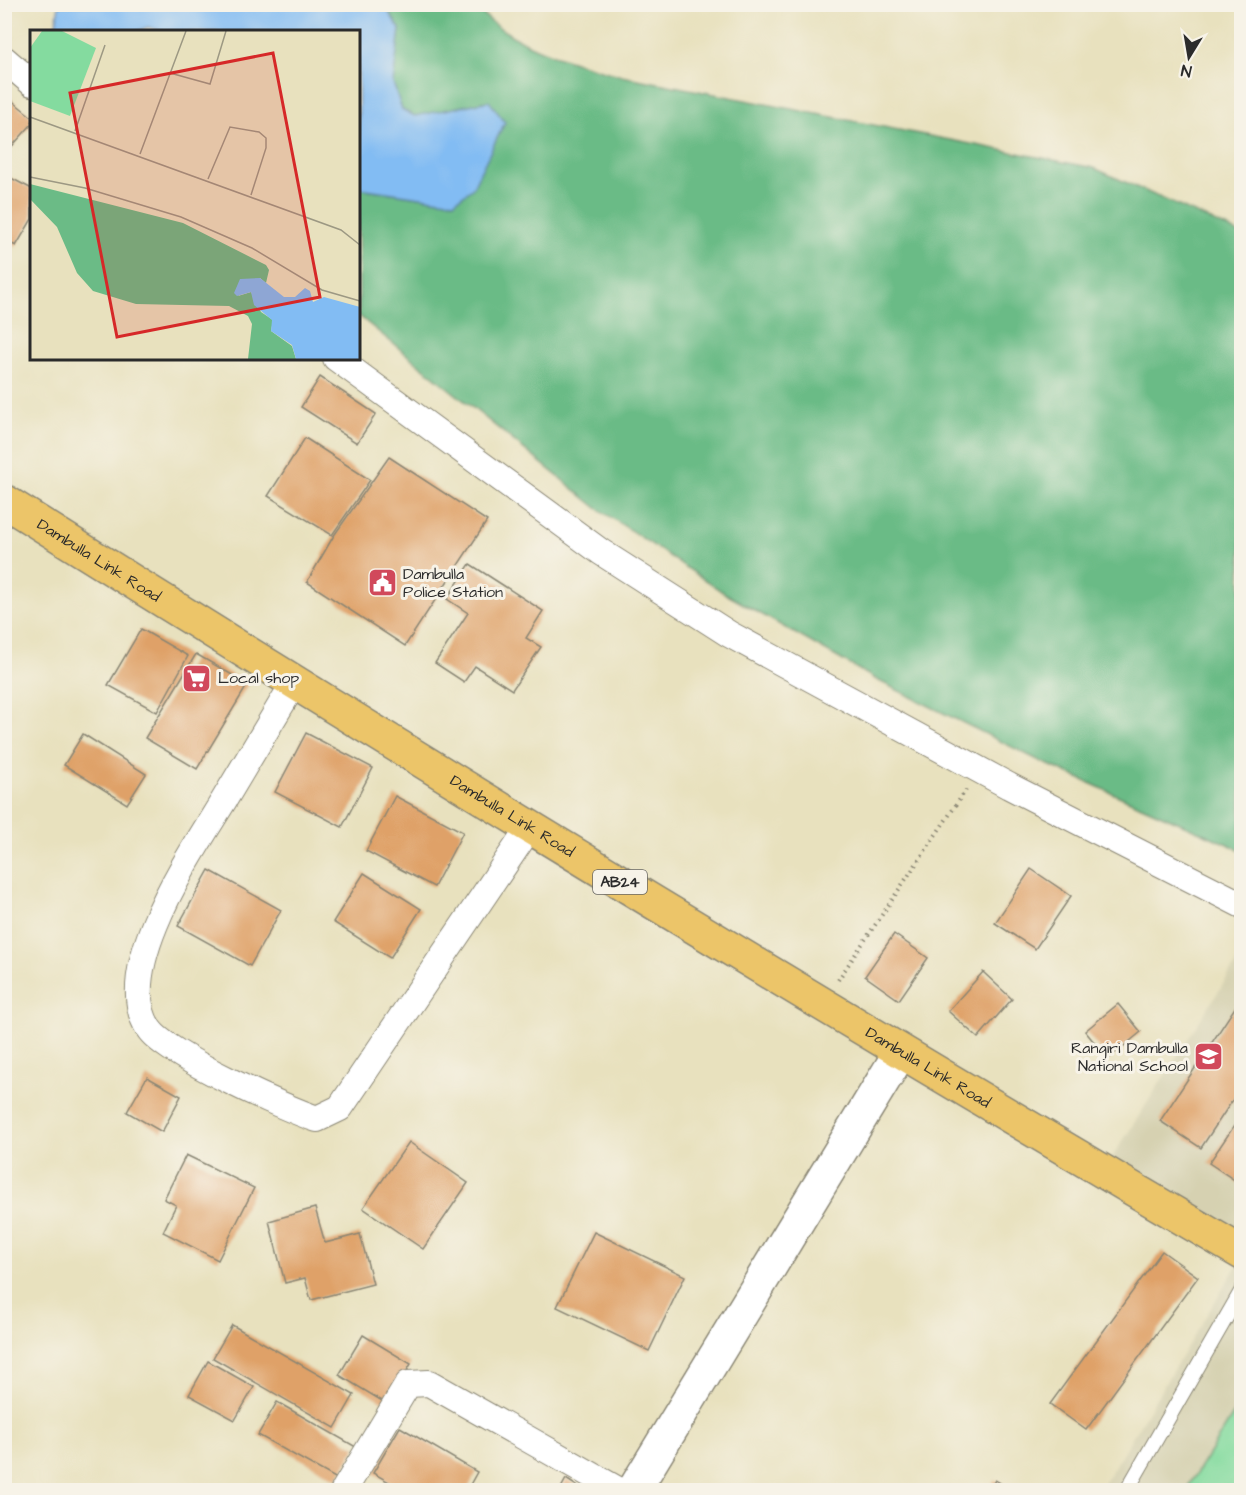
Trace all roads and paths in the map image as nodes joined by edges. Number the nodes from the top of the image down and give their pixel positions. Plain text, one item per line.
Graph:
1 (4, 59) edge
2 (30, 81) edge
3 (339, 360) edge
4 (4, 501) edge
5 (294, 683) junction
6 (980, 770) junction
7 (531, 827) junction
8 (1242, 905) edge
9 (822, 1005) junction
10 (900, 1053) junction
11 (1242, 1253) edge
12 (1242, 1290) edge
13 (344, 1491) edge
14 (618, 1491) edge
15 (634, 1491) edge
16 (1127, 1491) edge

1 - 2 street
3 - 6 street
4 - 5 main road, Dambulla Link Road / AB24
5 - 7 main road, Dambulla Link Road / AB24
5 - 7 street
6 - 8 street
6 - 9 path
7 - 9 main road, Dambulla Link Road / AB24
9 - 10 main road, Dambulla Link Road / AB24
10 - 11 main road, Dambulla Link Road / AB24
10 - 15 street
12 - 16 lane
13 - 14 street

